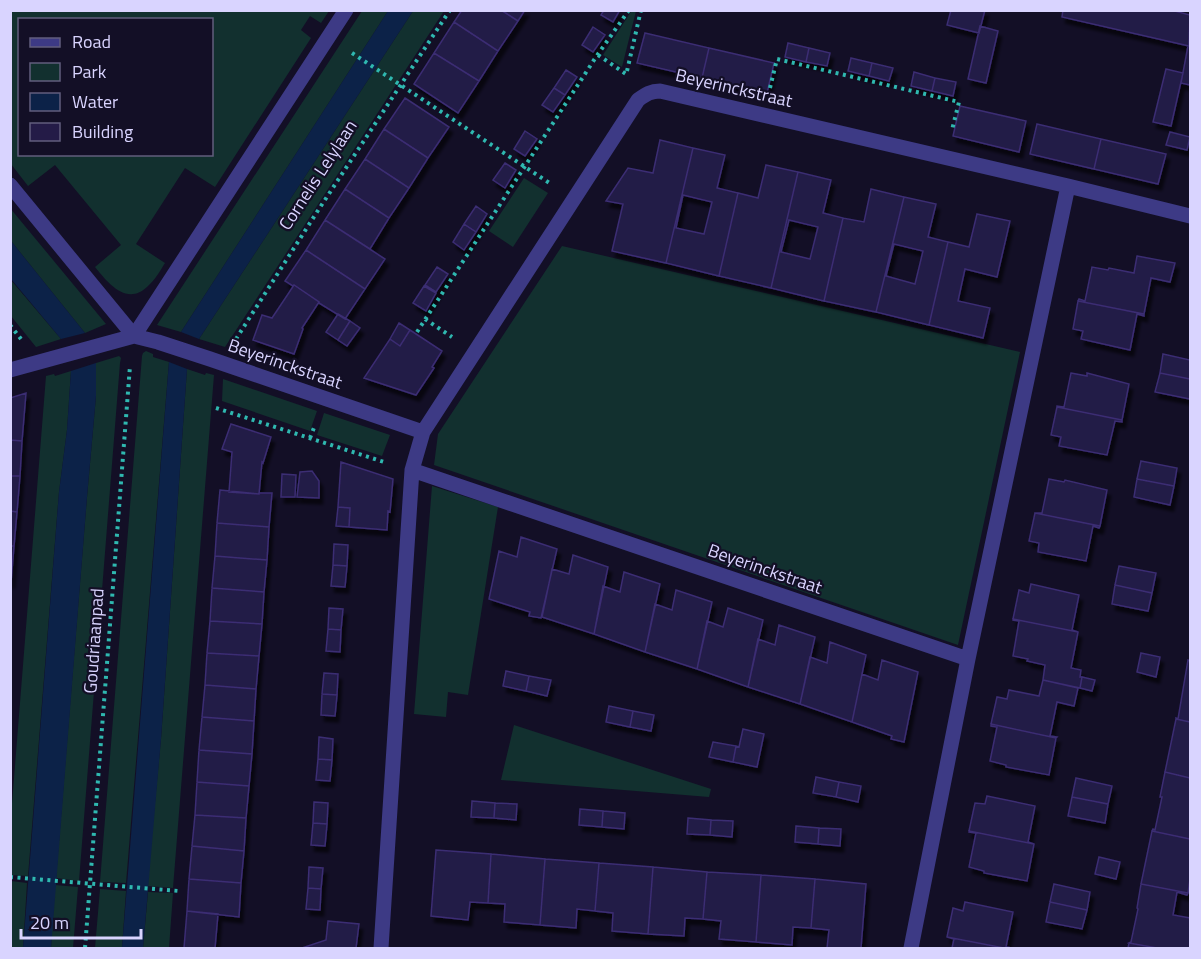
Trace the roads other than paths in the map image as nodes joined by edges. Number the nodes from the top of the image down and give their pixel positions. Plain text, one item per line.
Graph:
1 (346, 10) edge
2 (10, 185) edge
3 (1068, 186) junction
4 (1191, 216) edge
5 (134, 336) junction
6 (10, 370) edge
7 (423, 432) junction
8 (412, 470) junction
9 (968, 659) junction
10 (381, 948) edge
11 (911, 948) edge

1 - 5 street
2 - 5 street
3 - 4 street, Beyerinckstraat
3 - 7 street, Beyerinckstraat
3 - 9 street
5 - 6 street
5 - 7 street, Beyerinckstraat
7 - 8 street
8 - 9 street, Beyerinckstraat
8 - 10 street
9 - 11 street

